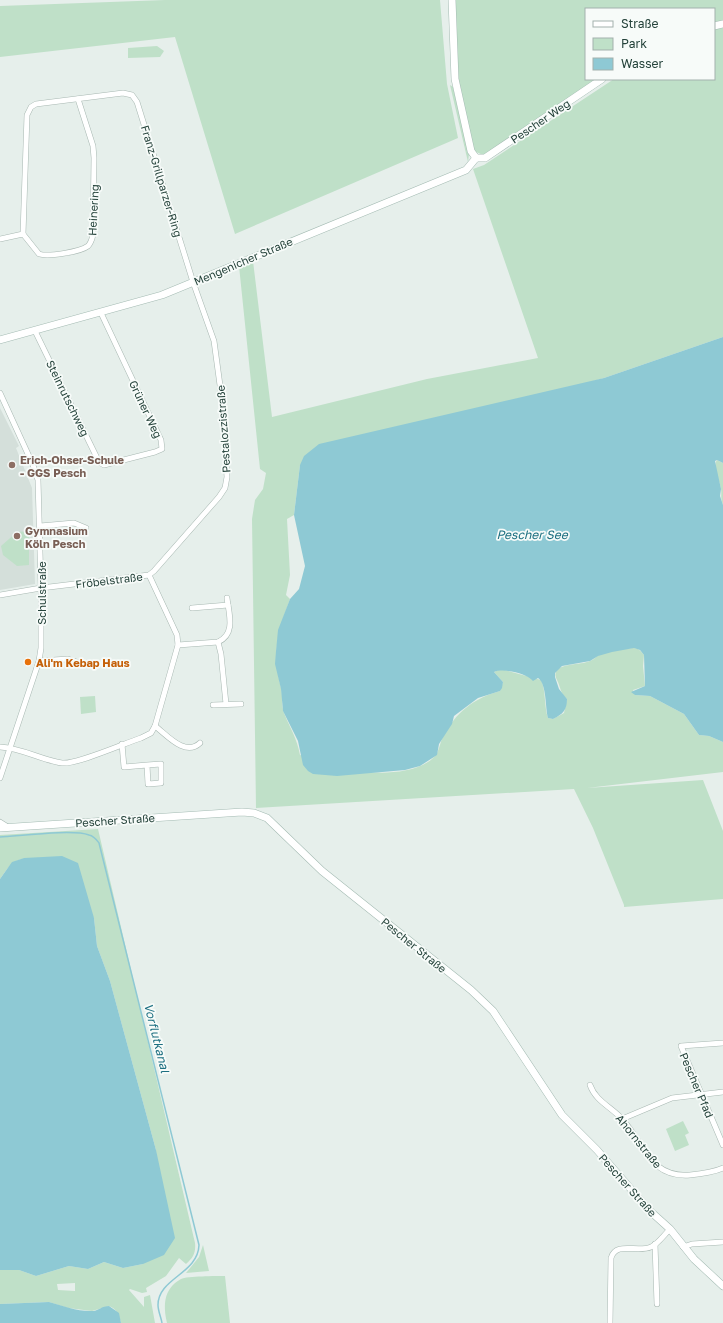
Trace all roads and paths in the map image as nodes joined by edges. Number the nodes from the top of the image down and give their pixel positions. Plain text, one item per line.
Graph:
1 (452, 0) edge
2 (601, 80) edge
3 (78, 99) junction
4 (476, 158) junction
5 (23, 234) junction
6 (0, 239) edge
7 (193, 282) junction
8 (101, 313) junction
9 (35, 331) junction
10 (0, 340) edge
11 (0, 394) edge
12 (102, 464) joint
13 (40, 526) junction
14 (86, 528) dead end
15 (148, 575) junction
16 (41, 588) junction
17 (0, 595) edge
18 (227, 598) dead end
19 (228, 605) junction
20 (192, 608) dead end
21 (218, 642) junction
22 (178, 645) junction
23 (39, 661) junction
24 (80, 663) dead end
25 (226, 704) junction
26 (241, 704) dead end
27 (213, 705) dead end
28 (155, 726) junction
29 (200, 743) dead end
30 (122, 744) junction
31 (0, 747) edge
32 (10, 747) junction
33 (147, 765) junction
34 (0, 778) edge
35 (0, 822) edge
36 (0, 828) edge
37 (9, 828) junction
38 (723, 1043) edge
39 (590, 1085) dead end
40 (723, 1092) edge
41 (701, 1093) junction
42 (622, 1119) junction
43 (723, 1145) edge
44 (723, 1168) edge
45 (670, 1229) junction
46 (723, 1242) edge
47 (655, 1244) junction
48 (683, 1247) junction
49 (723, 1286) edge
50 (657, 1304) dead end
51 (610, 1323) edge

1 - 4 street
2 - 4 street, Pescher Weg
3 - 5 street
3 - 5 street, Heinering
3 - 7 street, Franz-Grillparzer-Ring
4 - 7 street, Mengenicher Straße
5 - 6 street
7 - 8 street, Mengenicher Straße
7 - 15 street, Pestalozzistraße
8 - 9 street, Mengenicher Straße
8 - 12 street, Grüner Weg
9 - 10 street, Mengenicher Straße
9 - 12 street, Steinrutschweg
11 - 13 street, Schulstraße
13 - 14 street
13 - 16 street, Schulstraße
15 - 16 street, Fröbelstraße
15 - 22 street, Fröbelstraße
16 - 17 street, Fröbelstraße
16 - 23 street, Schulstraße
18 - 19 street
19 - 20 street
19 - 21 street
21 - 22 street
21 - 25 street
22 - 28 street
23 - 24 street
23 - 32 street, Schulstraße
25 - 26 street
25 - 27 street
28 - 29 street
28 - 30 street
30 - 32 street
30 - 33 street
31 - 32 street
32 - 34 street, Schulstraße
33 - 33 street
35 - 37 street
36 - 37 street, Pescher Straße
37 - 45 street, Pescher Straße
38 - 41 street, Pescher Pfad
39 - 42 street, Ahornstraße
40 - 41 street
41 - 42 street
41 - 43 street, Pescher Pfad
42 - 44 street, Ahornstraße
45 - 47 street
45 - 48 street, Pescher Straße
46 - 48 street
47 - 50 street
47 - 51 street
48 - 49 street, Pescher Straße

